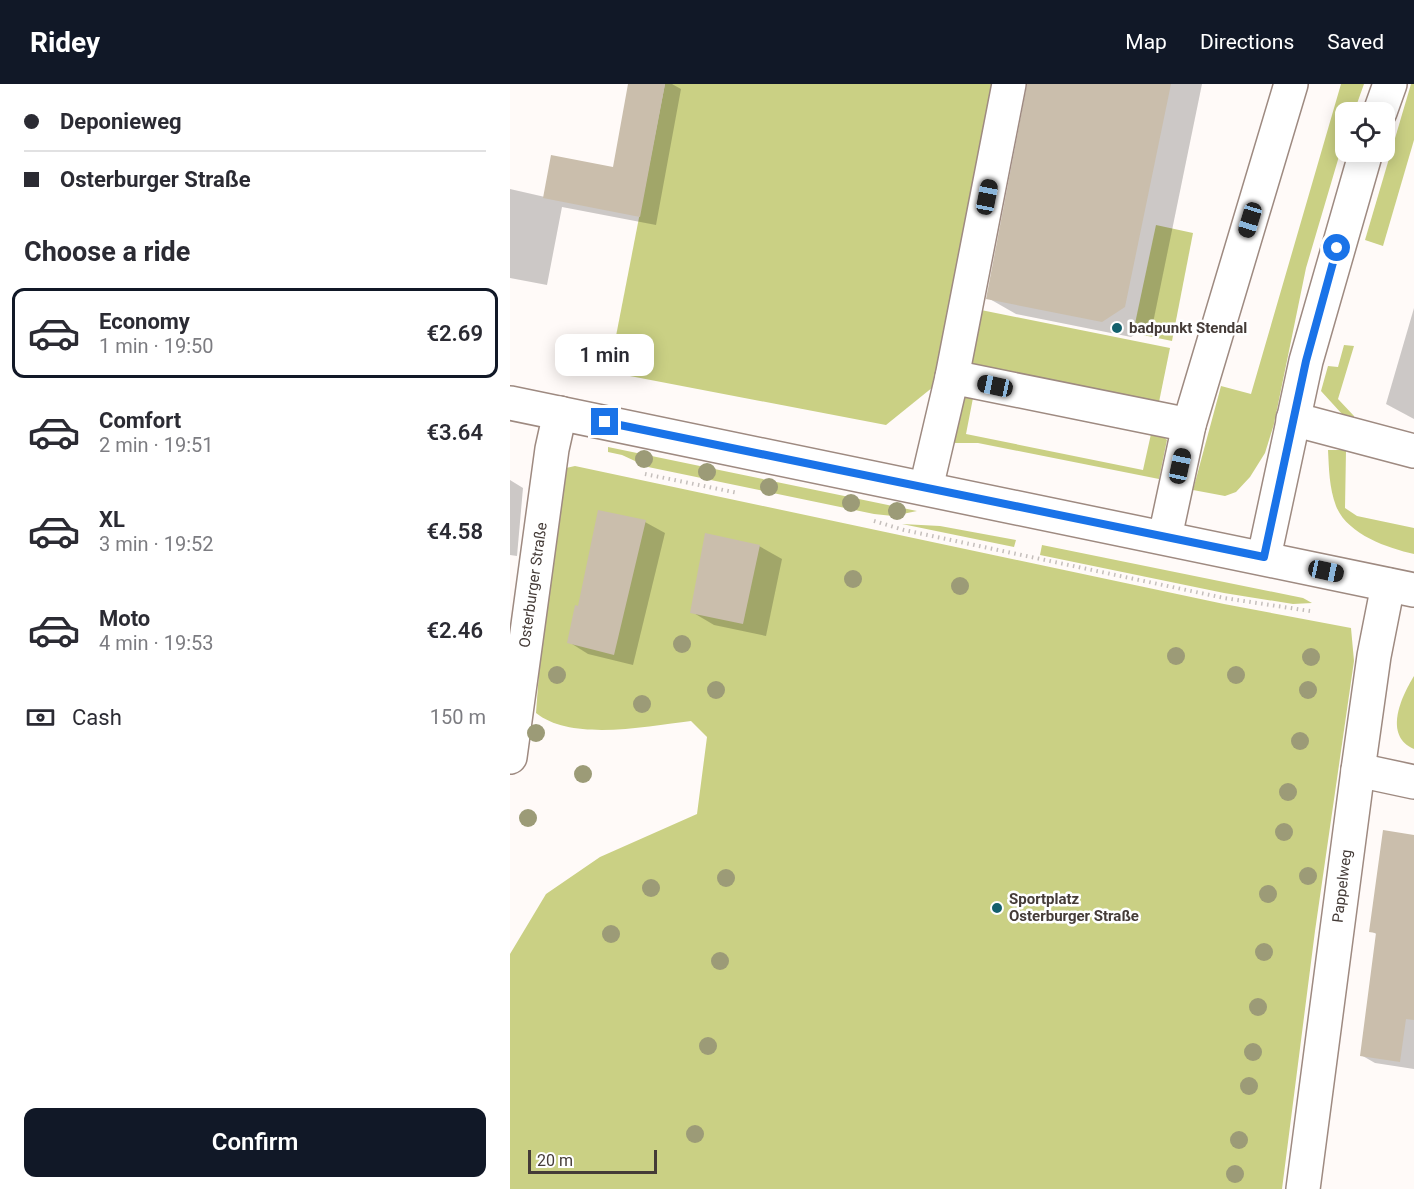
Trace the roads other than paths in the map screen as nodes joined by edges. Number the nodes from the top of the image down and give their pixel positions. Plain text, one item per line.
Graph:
1 (1009, 84) edge
2 (1291, 84) edge
3 (1390, 84) edge
4 (1384, 102) edge
5 (1363, 162) edge
6 (952, 377) junction
7 (510, 403) edge
8 (560, 413) junction
9 (1293, 419) junction
10 (1189, 425) junction
11 (1414, 451) edge
12 (926, 488) junction
13 (1165, 537) junction
14 (1264, 557) junction
15 (1401, 587) edge
16 (510, 757) edge
17 (1358, 770) junction
18 (1414, 782) edge
19 (1303, 1189) edge

1 - 6 street
2 - 10 street
3 - 4 street
5 - 9 street
6 - 10 street
6 - 12 street
7 - 8 street
8 - 12 street
8 - 16 street, Osterburger Straße
9 - 11 street
9 - 14 street
10 - 13 street
12 - 13 street
13 - 14 street
14 - 15 street
15 - 17 street, Pappelweg
17 - 18 street
17 - 19 street, Pappelweg

